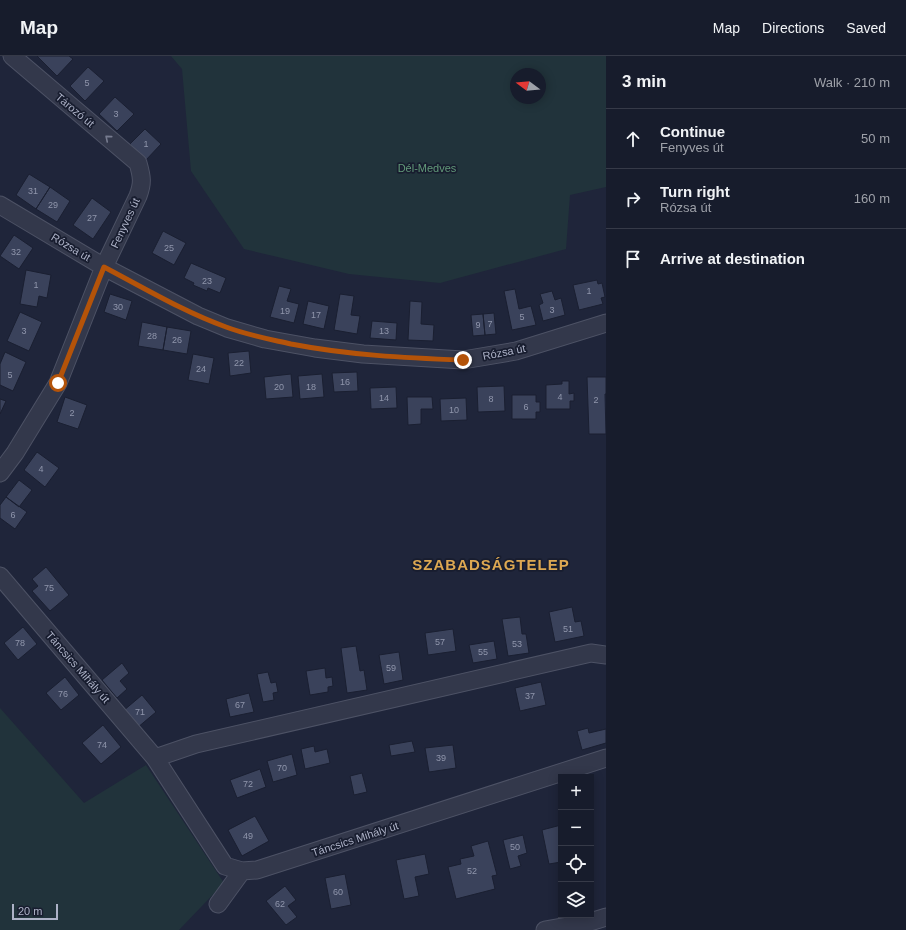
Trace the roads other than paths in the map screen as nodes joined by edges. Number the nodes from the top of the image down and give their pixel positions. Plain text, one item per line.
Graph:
1 (12, 56) edge
2 (138, 163) joint
3 (0, 205) edge
4 (104, 267) junction
5 (606, 323) edge
6 (0, 473) edge
7 (0, 576) edge
8 (606, 655) edge
9 (155, 758) junction
10 (606, 758) edge
11 (242, 871) junction
12 (218, 904) dead end
13 (606, 917) edge
14 (545, 930) edge

2 -> 1 street, Tározó út
2 - 4 street, Fenyves út
3 - 4 street, Rózsa út
4 - 5 street, Rózsa út
4 - 6 street, Fenyves út
7 - 9 street, Táncsics Mihály út
8 - 9 street
9 - 11 street, Táncsics Mihály út
10 - 11 street, Táncsics Mihály út
11 - 12 street
13 - 14 street

